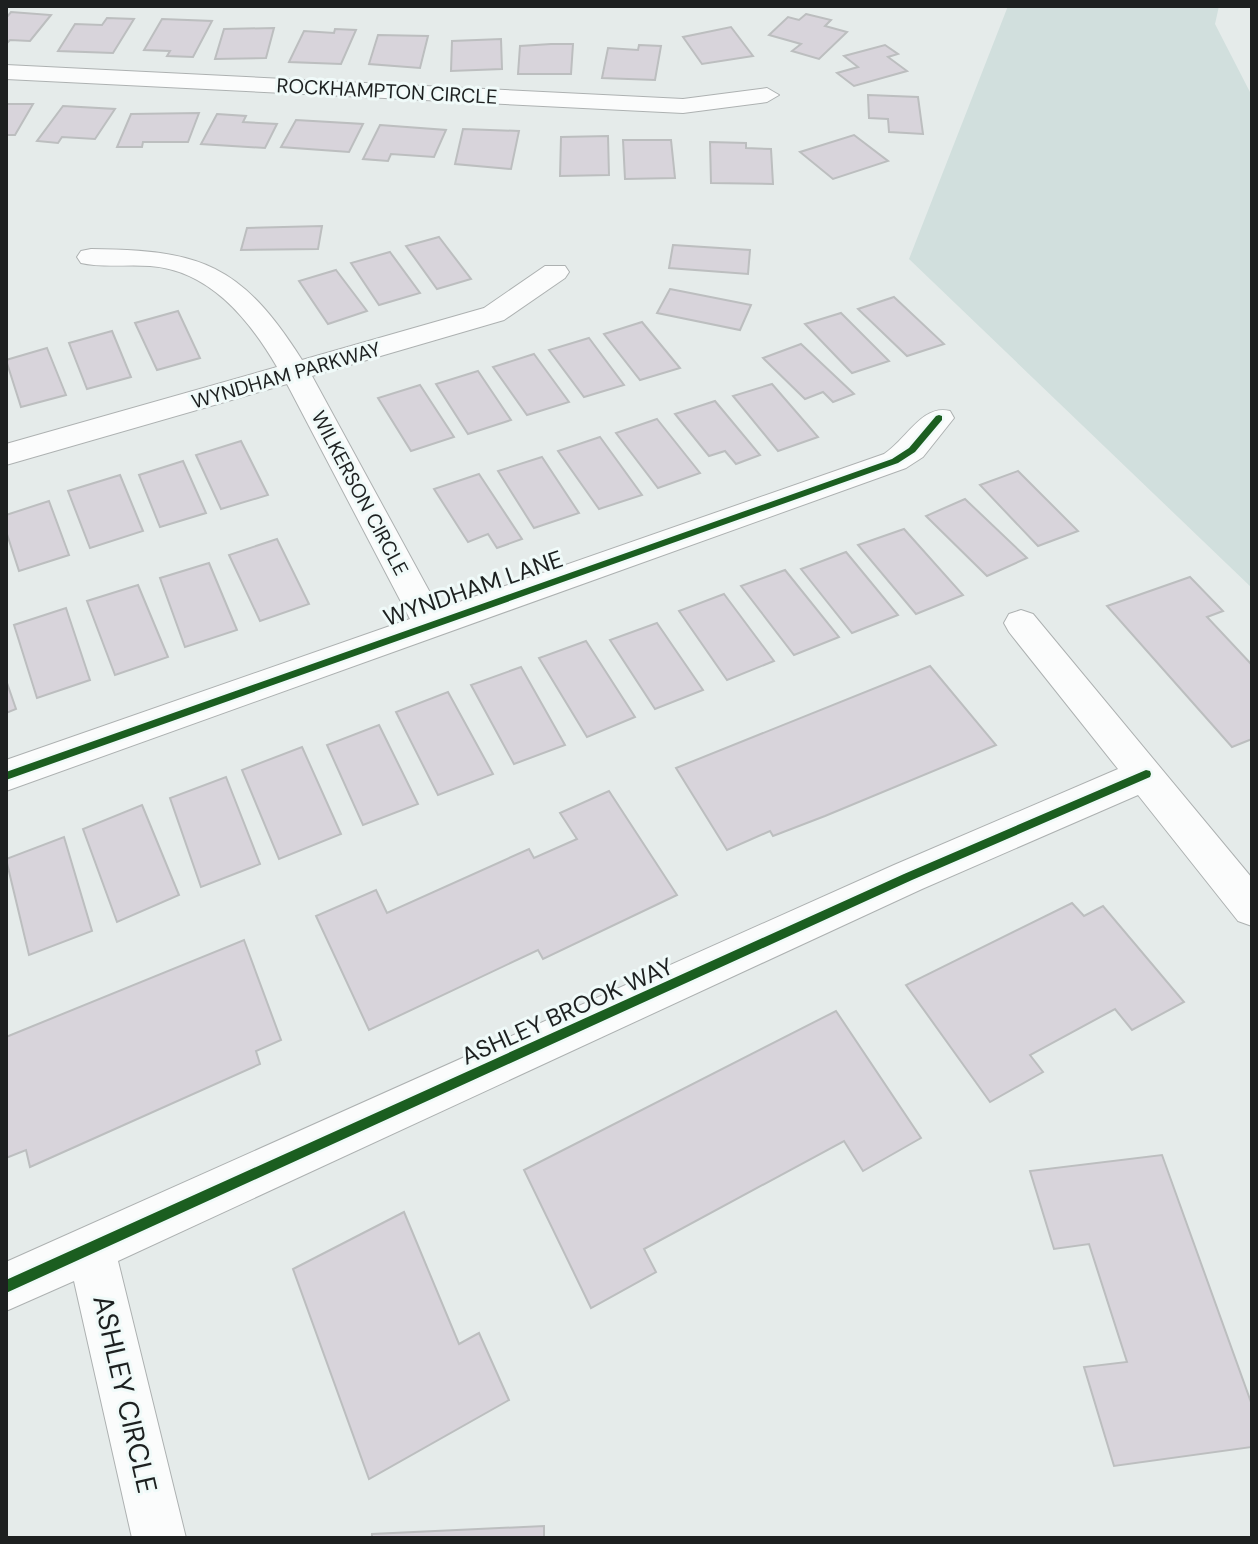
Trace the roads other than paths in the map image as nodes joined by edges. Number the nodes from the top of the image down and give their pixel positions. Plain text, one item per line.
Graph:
1 (6, 72) edge
2 (767, 95) dead end
3 (91, 257) dead end
4 (555, 272) dead end
5 (294, 372) junction
6 (939, 418) dead end
7 (6, 455) edge
8 (1021, 623) dead end
9 (430, 624) junction
10 (1146, 774) junction
11 (6, 776) edge
12 (1252, 908) edge
13 (91, 1249) junction
14 (6, 1287) edge
15 (159, 1538) edge

1 - 2 street, ROCKHAMPTON CIRCLE
3 - 5 street, WILKERSON CIRCLE
4 - 5 street, WYNDHAM PARKWAY
5 - 7 street, WYNDHAM PARKWAY
5 - 9 street, WILKERSON CIRCLE
6 - 9 street, WYNDHAM LANE
8 - 10 street
9 - 11 street, WYNDHAM LANE
10 - 12 street
10 - 13 street, ASHLEY BROOK WAY
13 - 14 street, ASHLEY BROOK WAY
13 - 15 street, ASHLEY CIRCLE

